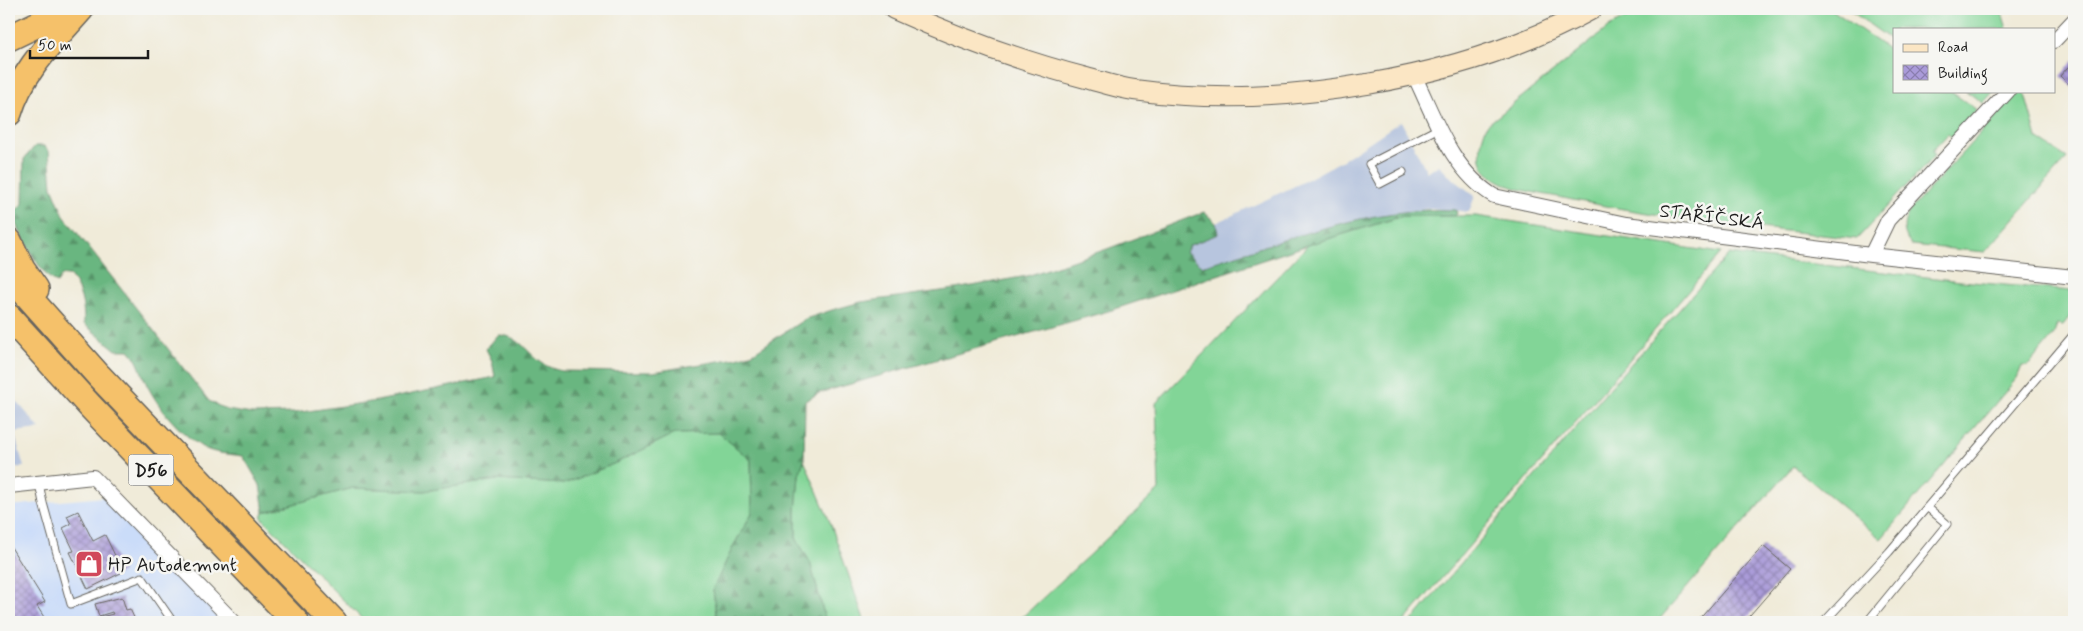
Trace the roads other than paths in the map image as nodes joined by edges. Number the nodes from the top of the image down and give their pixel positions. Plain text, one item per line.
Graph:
1 (69, 9) edge
2 (81, 9) edge
3 (894, 9) edge
4 (1592, 9) edge
5 (2074, 20) edge
6 (9, 38) edge
7 (2056, 39) edge
8 (1414, 74) junction
9 (2007, 92) edge
10 (9, 114) edge
11 (1440, 128) junction
12 (1403, 172) dead end
13 (9, 241) edge
14 (1871, 256) junction
15 (9, 275) edge
16 (2074, 277) edge
17 (9, 316) edge
18 (2074, 334) edge
19 (99, 376) junction
20 (39, 483) junction
21 (9, 486) edge
22 (1927, 507) junction
23 (173, 622) edge
24 (234, 622) edge
25 (296, 622) edge
26 (334, 622) edge
27 (1824, 622) edge
28 (1867, 622) edge

1 - 6 highway
2 - 10 highway
3 - 8 street
4 - 8 street
5 - 7 street
8 - 11 street, STAŘÍČSKÁ
9 - 14 street
11 - 12 lane
11 - 14 street, STAŘÍČSKÁ
13 - 19 highway
14 - 16 street, STAŘÍČSKÁ
15 - 19 highway, D56
17 - 25 highway, D56
18 - 22 lane
19 - 26 highway, D56
20 - 21 street
20 - 23 lane
20 - 24 street
22 - 27 lane
22 - 28 lane

